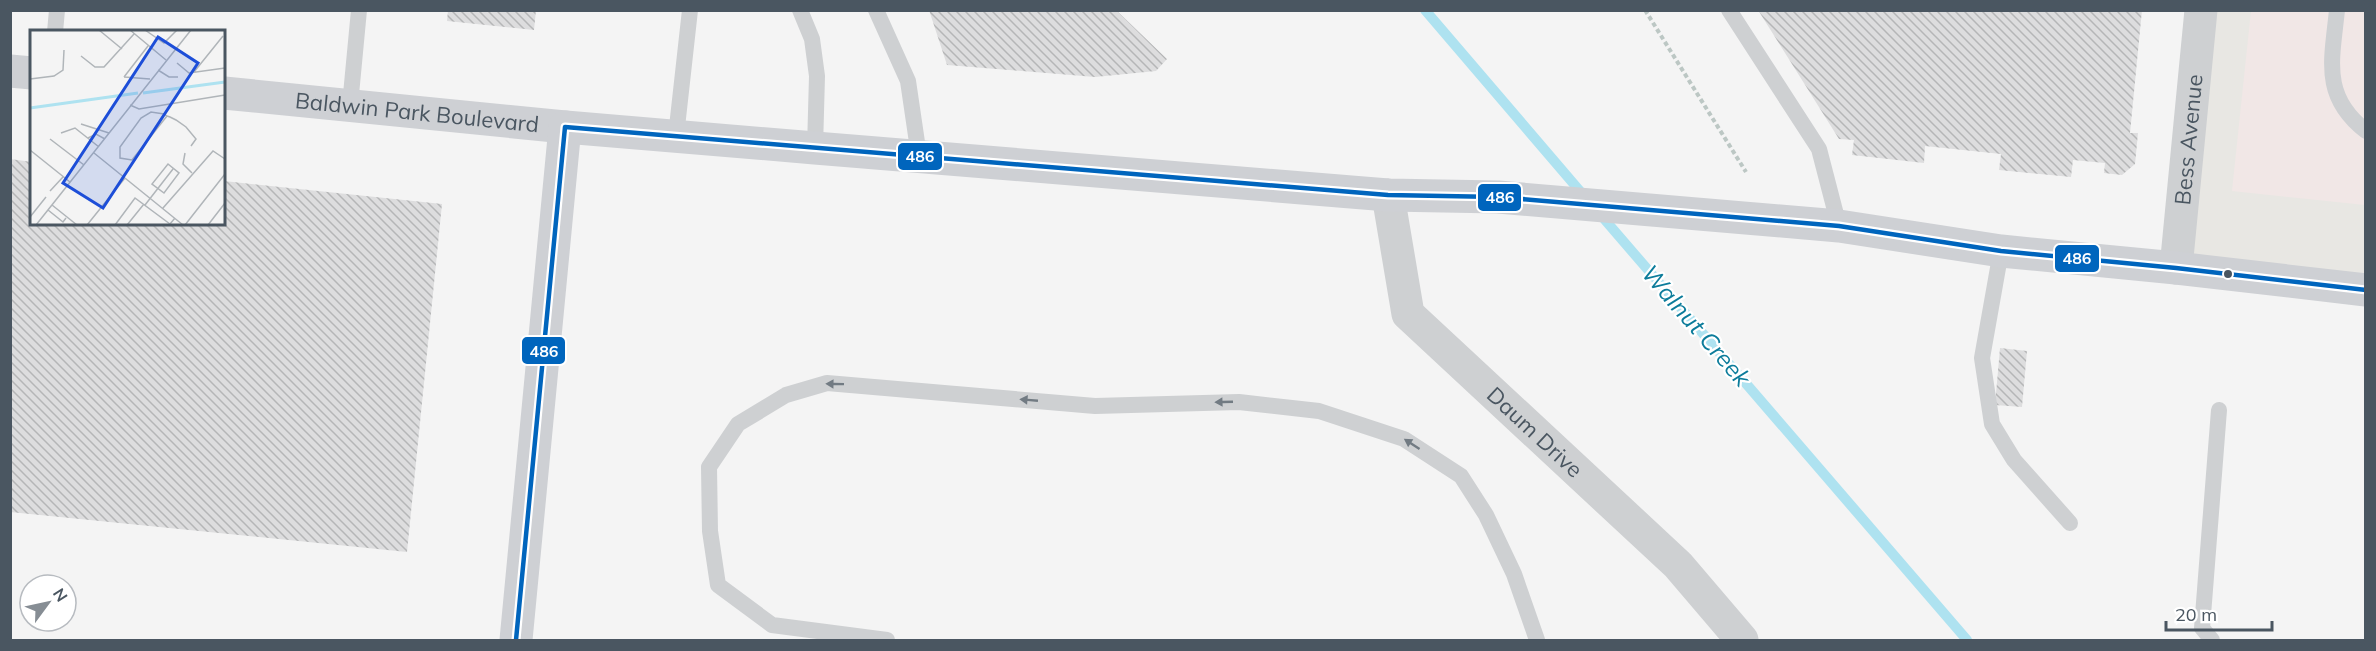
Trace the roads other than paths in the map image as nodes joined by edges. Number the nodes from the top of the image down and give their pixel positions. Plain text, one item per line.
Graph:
1 (57, 10) edge
2 (359, 10) edge
3 (690, 10) edge
4 (800, 10) edge
5 (876, 10) edge
6 (1729, 10) edge
7 (2201, 10) edge
8 (2337, 10) edge
9 (55, 30) edge
10 (10, 71) edge
11 (30, 73) edge
12 (225, 93) edge
13 (350, 105) junction
14 (565, 127) junction
15 (2366, 131) edge
16 (676, 136) junction
17 (814, 148) junction
18 (919, 156) junction
19 (1388, 195) junction
20 (1839, 226) junction
21 (2001, 251) junction
22 (2176, 268) junction
23 (2366, 290) edge
24 (2219, 410) dead end
25 (2070, 523) dead end
26 (516, 640) edge
27 (887, 640) edge
28 (1537, 640) edge
29 (1742, 640) edge
30 (2212, 640) edge

1 - 9 lane
2 - 13 lane
3 - 16 lane
4 - 17 lane
5 - 18 lane
6 - 20 lane
7 - 22 street, Bess Avenue
8 - 15 lane
10 - 11 main road
12 - 13 main road, Baldwin Park Boulevard
13 - 14 main road, Baldwin Park Boulevard
14 - 16 main road, Baldwin Park Boulevard
14 - 26 main road
16 - 17 main road, Baldwin Park Boulevard
17 - 18 main road, Baldwin Park Boulevard
18 - 19 main road, Baldwin Park Boulevard
19 - 20 main road, Baldwin Park Boulevard
19 - 29 street, Daum Drive
20 - 21 main road, Baldwin Park Boulevard
21 - 22 main road, Baldwin Park Boulevard
21 - 25 lane
22 - 23 main road, Baldwin Park Boulevard
24 - 30 lane
28 -> 27 lane

